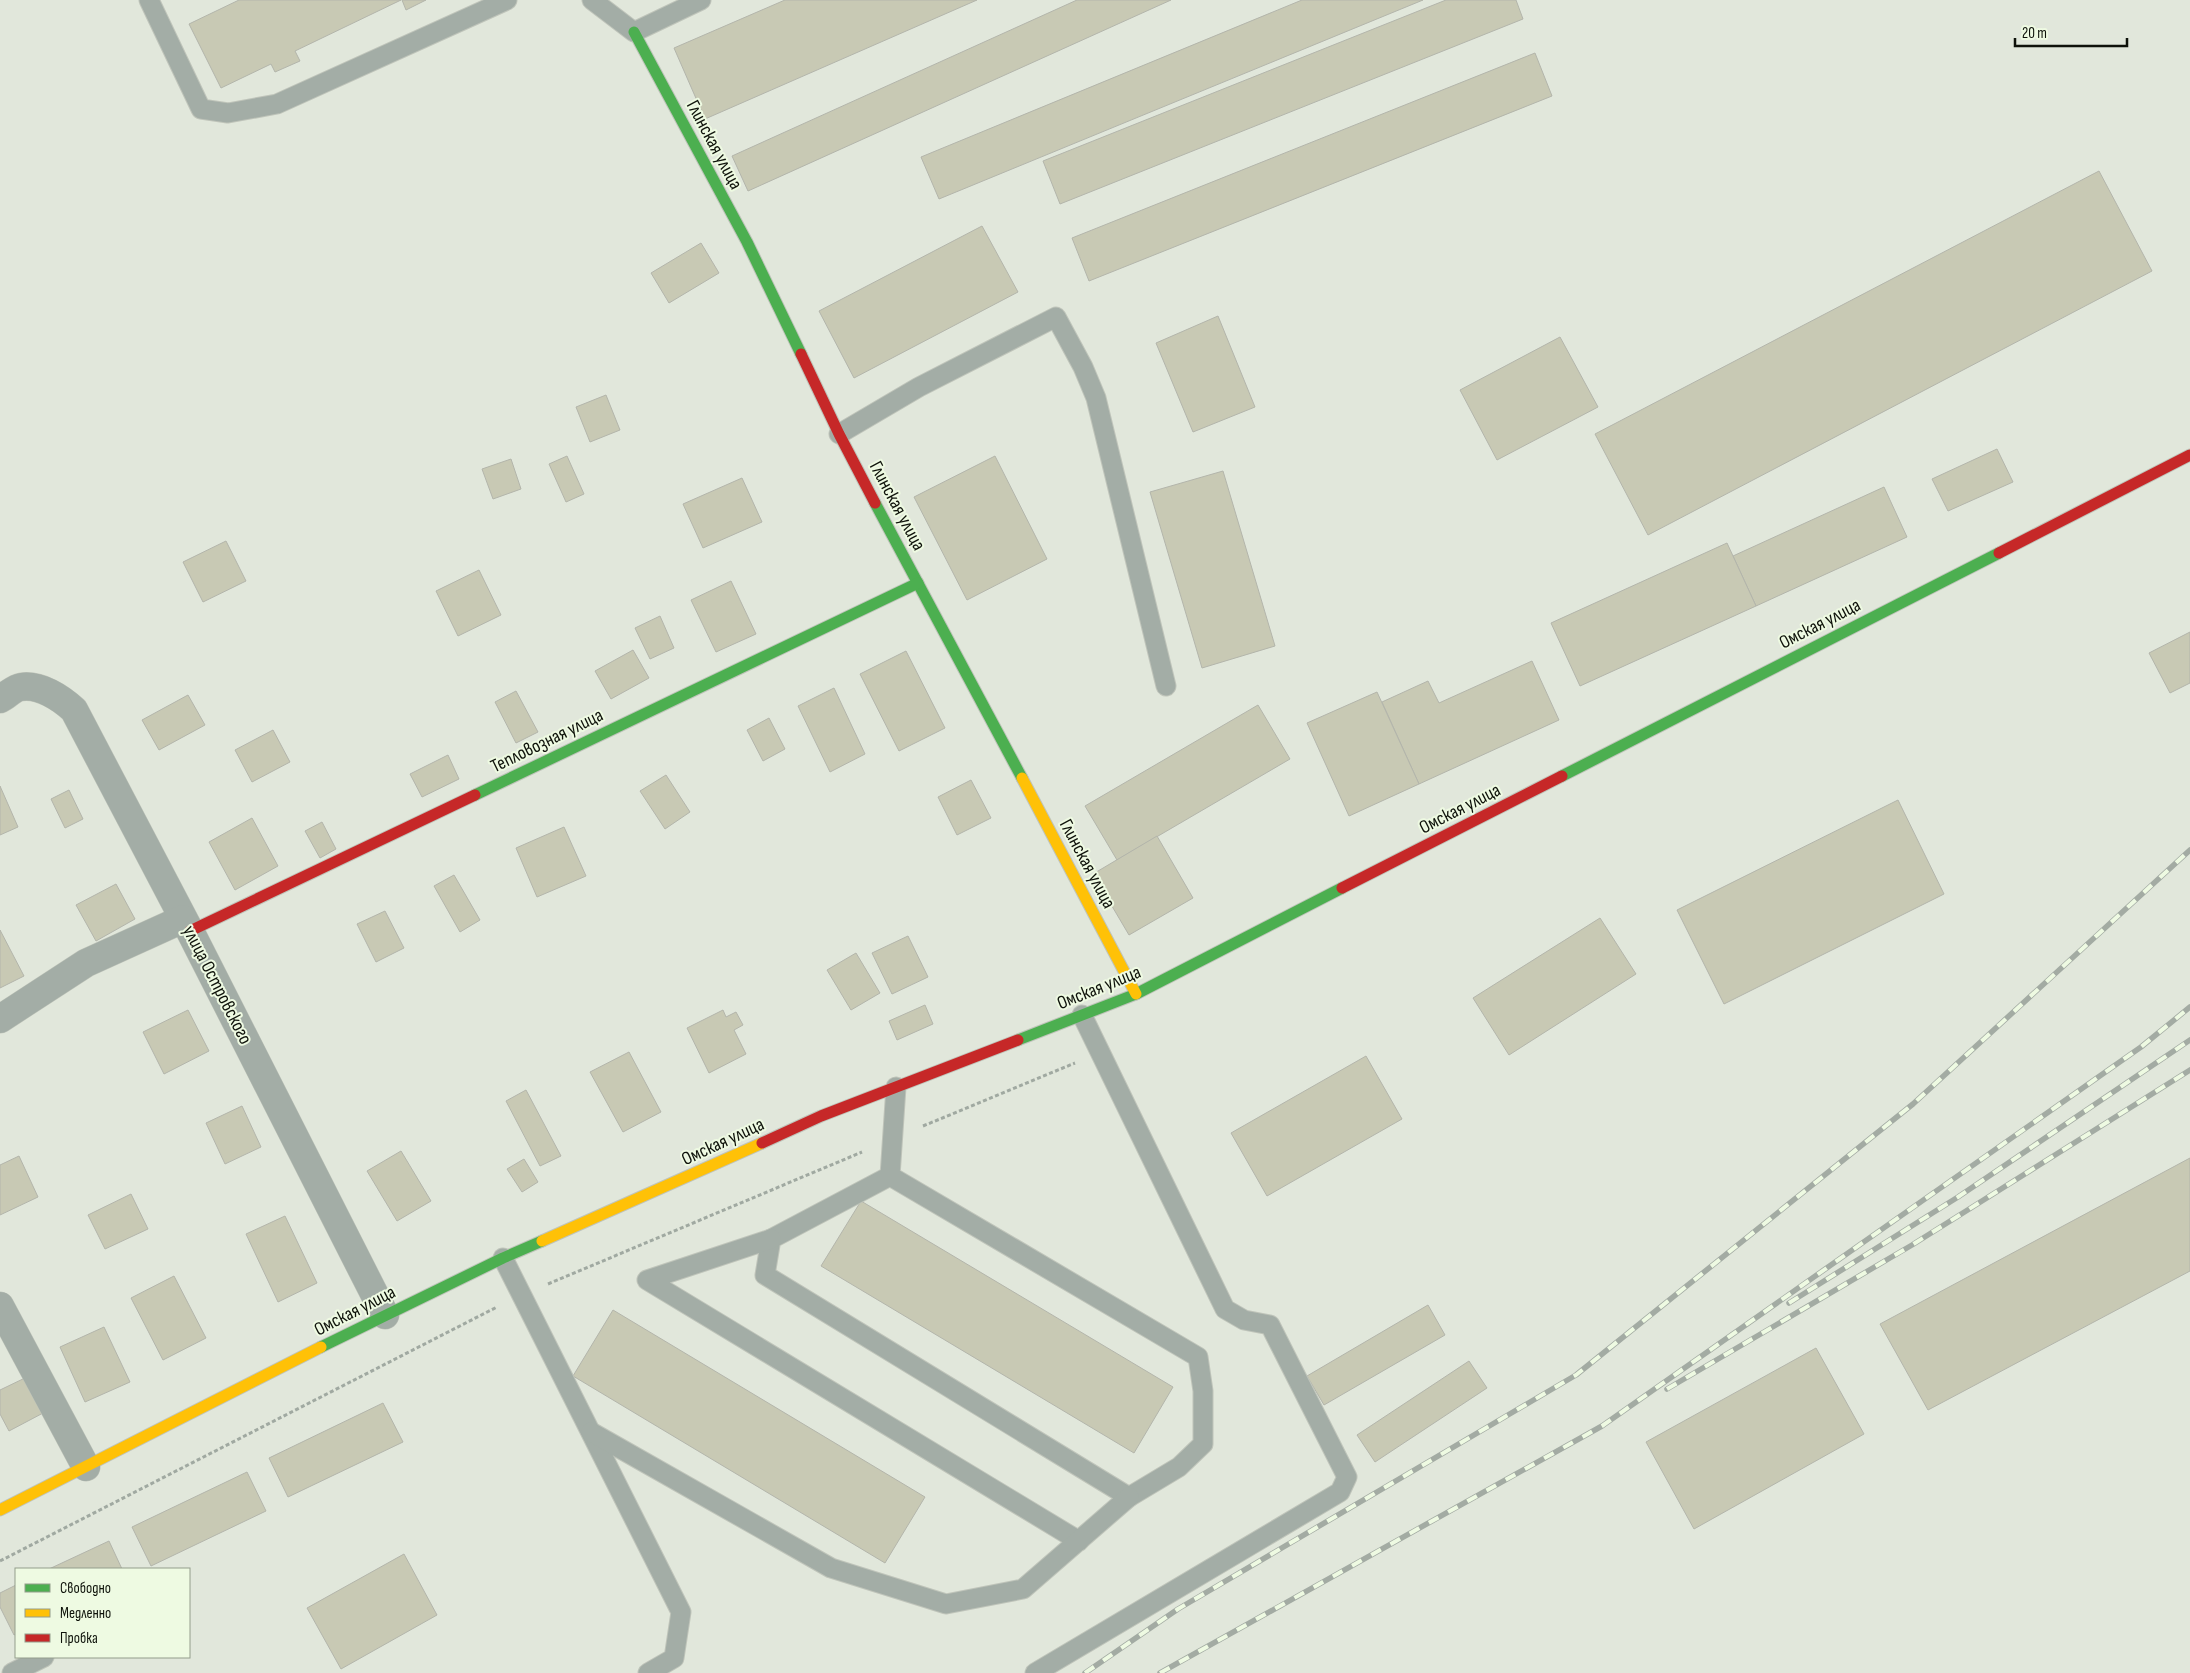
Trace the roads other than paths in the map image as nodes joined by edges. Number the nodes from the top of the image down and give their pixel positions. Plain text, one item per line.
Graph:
1 (148, 0) edge
2 (506, 0) edge
3 (592, 0) edge
4 (701, 0) edge
5 (634, 32) junction
6 (839, 434) junction
7 (2190, 455) edge
8 (918, 583) junction
9 (1166, 686) dead end
10 (10, 693) edge
11 (187, 925) junction
12 (1136, 994) junction
13 (1082, 1015) junction
14 (0, 1019) edge
15 (896, 1087) junction
16 (890, 1176) junction
17 (771, 1239) junction
18 (503, 1258) junction
19 (0, 1306) edge
20 (386, 1315) junction
21 (591, 1432) junction
22 (86, 1467) junction
23 (1129, 1497) junction
24 (0, 1510) edge
25 (1079, 1541) junction
26 (42, 1658) edge
27 (12, 1673) edge
28 (648, 1673) edge
29 (1035, 1673) edge

1 - 2 lane
3 - 5 lane
4 - 5 lane
5 - 6 main road, Глинская улица
6 - 8 main road, Глинская улица
6 - 9 lane
7 - 12 main road, Омская улица
8 - 11 main road, Тепловозная улица
8 - 12 main road, Глинская улица
10 - 11 street, улица Островского
11 - 14 street
11 - 20 street, улица Островского
12 - 13 main road, Омская улица
13 - 15 main road, Омская улица
13 - 29 lane
15 - 16 lane
15 - 18 main road, Омская улица
16 - 17 lane
16 - 23 lane
17 - 23 lane
17 - 25 lane
18 - 20 main road, Омская улица
18 - 21 lane
19 - 22 street
20 - 22 main road, Омская улица
21 - 25 lane
21 - 28 lane
22 - 24 main road, Омская улица
23 - 25 lane
26 - 27 lane

